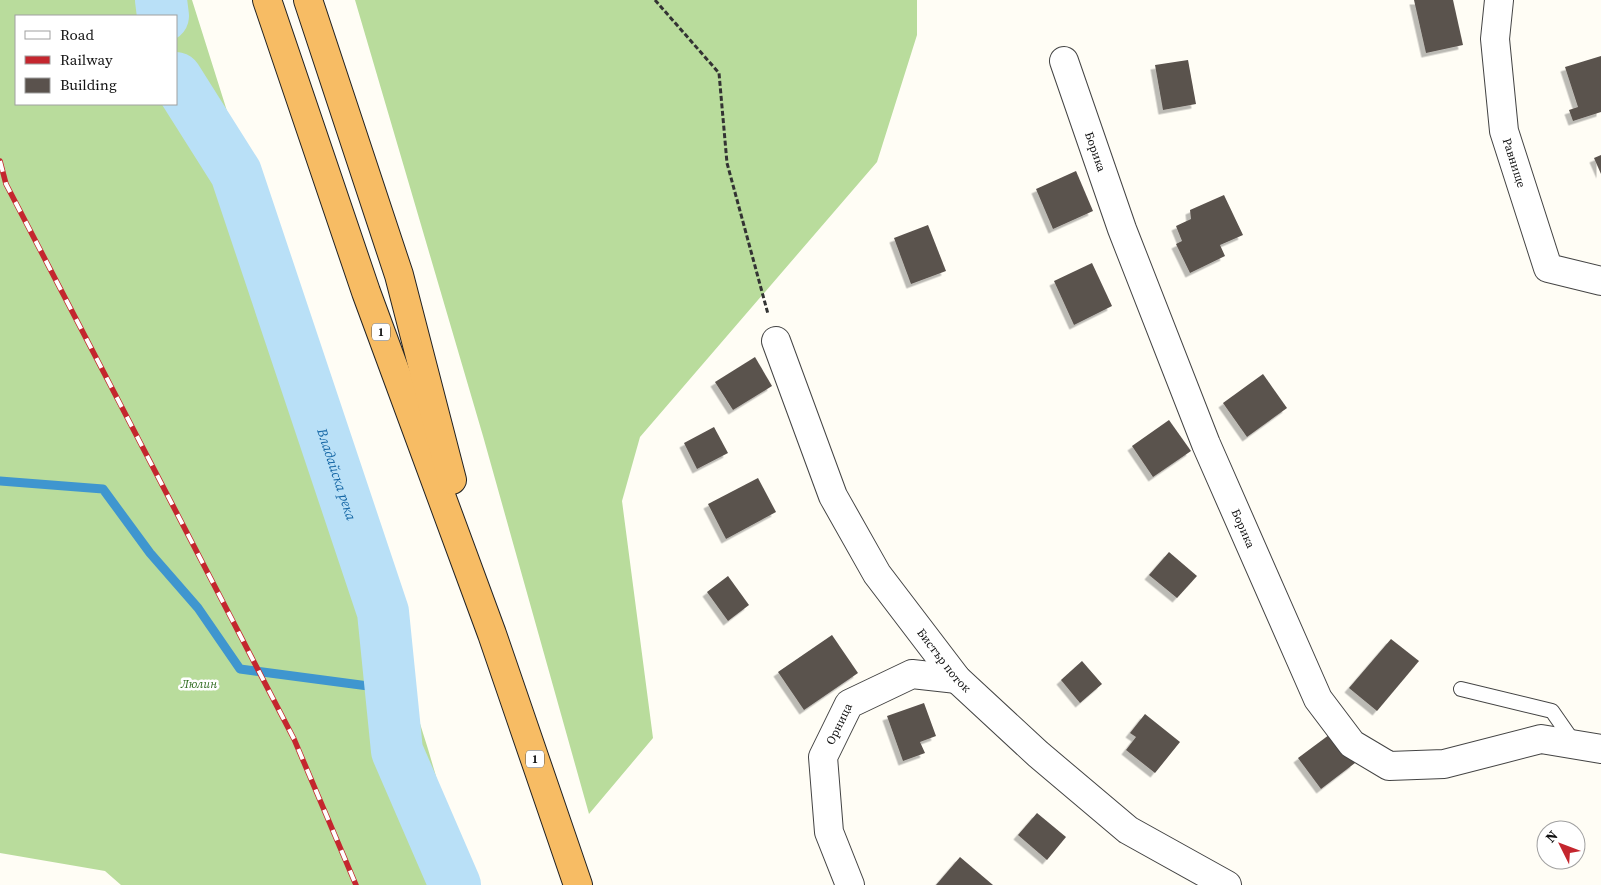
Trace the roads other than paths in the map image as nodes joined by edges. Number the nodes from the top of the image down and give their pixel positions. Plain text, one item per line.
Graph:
1 (267, 0) edge
2 (308, 0) edge
3 (1499, 0) edge
4 (1064, 61) dead end
5 (1601, 281) edge
6 (776, 341) road end
7 (492, 634) junction
8 (957, 679) junction
9 (1461, 689) dead end
10 (1588, 747) edge
11 (578, 885) edge
12 (850, 885) edge
13 (1227, 885) edge

1 - 7 highway, 1
2 - 7 highway, 1
3 - 5 street, Равнище
4 - 10 street, Борика
6 - 8 street, Бистър поток
7 - 11 highway, 1
8 - 12 street, Орница
8 - 13 street, Бистър поток
9 - 10 lane

